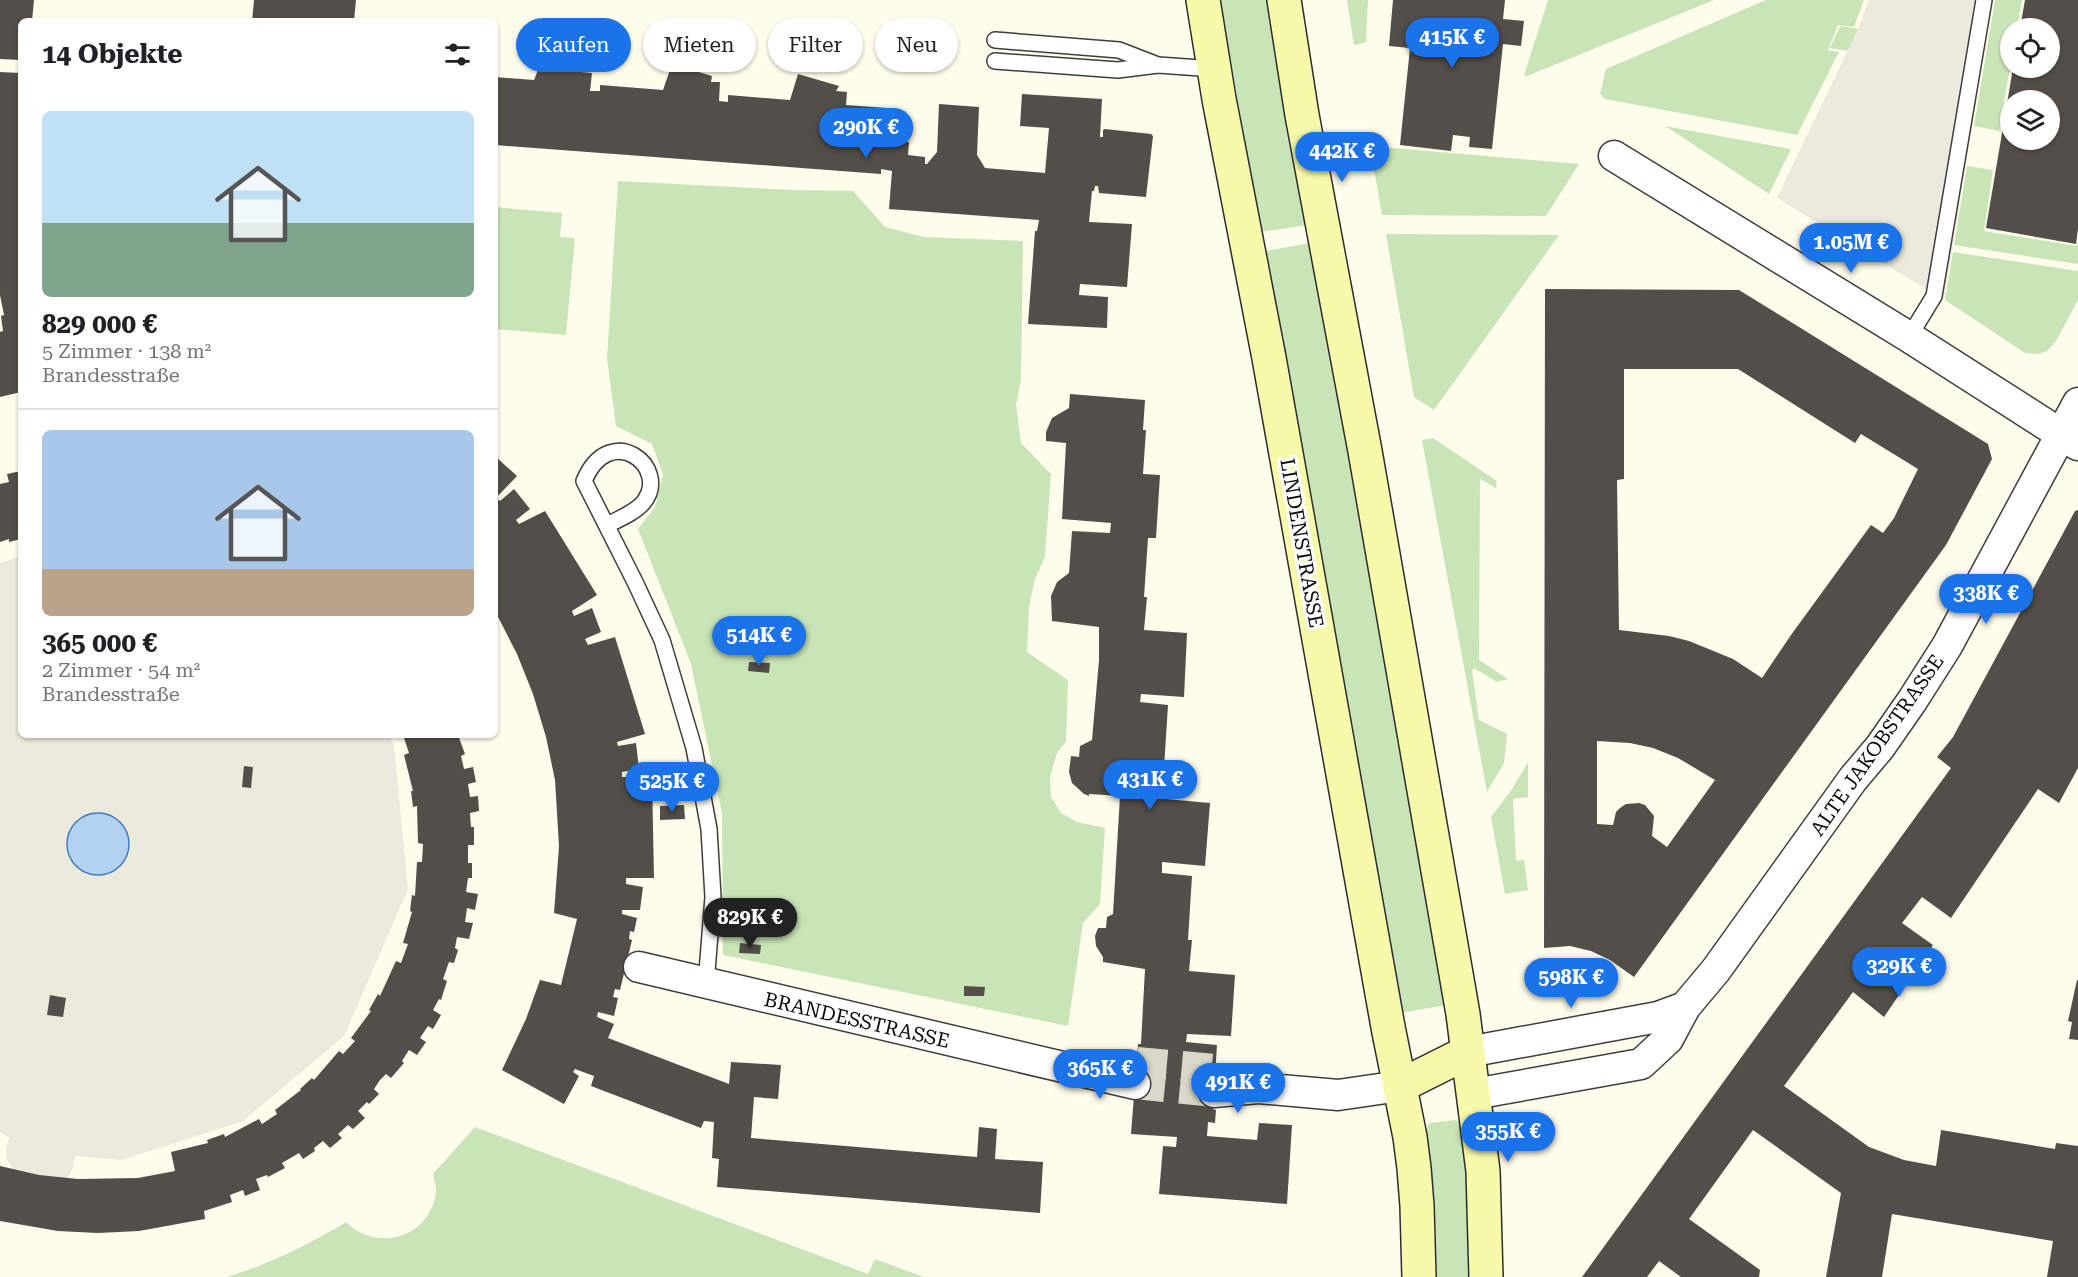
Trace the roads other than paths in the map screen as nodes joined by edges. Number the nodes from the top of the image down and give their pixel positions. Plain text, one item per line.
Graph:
1 (1203, 0) edge
2 (1284, 0) edge
3 (1984, 0) edge
4 (995, 40) dead end
5 (995, 61) dead end
6 (1158, 65) junction
7 (1215, 69) junction
8 (1614, 156) dead end
9 (1909, 337) junction
10 (2078, 403) edge
11 (2070, 440) edge
12 (607, 525) junction
13 (639, 968) dead end
14 (706, 984) junction
15 (1685, 1007) junction
16 (1468, 1052) junction
17 (1136, 1073) tunnel mouth
18 (1215, 1080) tunnel mouth
19 (1400, 1086) junction
20 (1474, 1094) junction
21 (1419, 1277) edge
22 (1485, 1277) edge

1 - 7 main road, LINDENSTRASSE
2 - 16 main road
3 - 9 lane
4 - 6 lane
5 - 6 lane
6 - 7 lane
7 - 19 main road, LINDENSTRASSE
8 - 9 street
9 - 11 street
10 - 11 street, ALTE JAKOBSTRASSE
11 - 15 street, ALTE JAKOBSTRASSE
12 - 12 lane
12 - 14 lane
13 - 14 street, BRANDESSTRASSE
14 - 17 street, BRANDESSTRASSE
15 - 16 street
15 - 20 street, ALTE JAKOBSTRASSE
16 - 19 main road
16 - 20 main road
18 - 19 street
19 - 20 main road
19 - 21 main road, LINDENSTRASSE
20 - 22 main road

